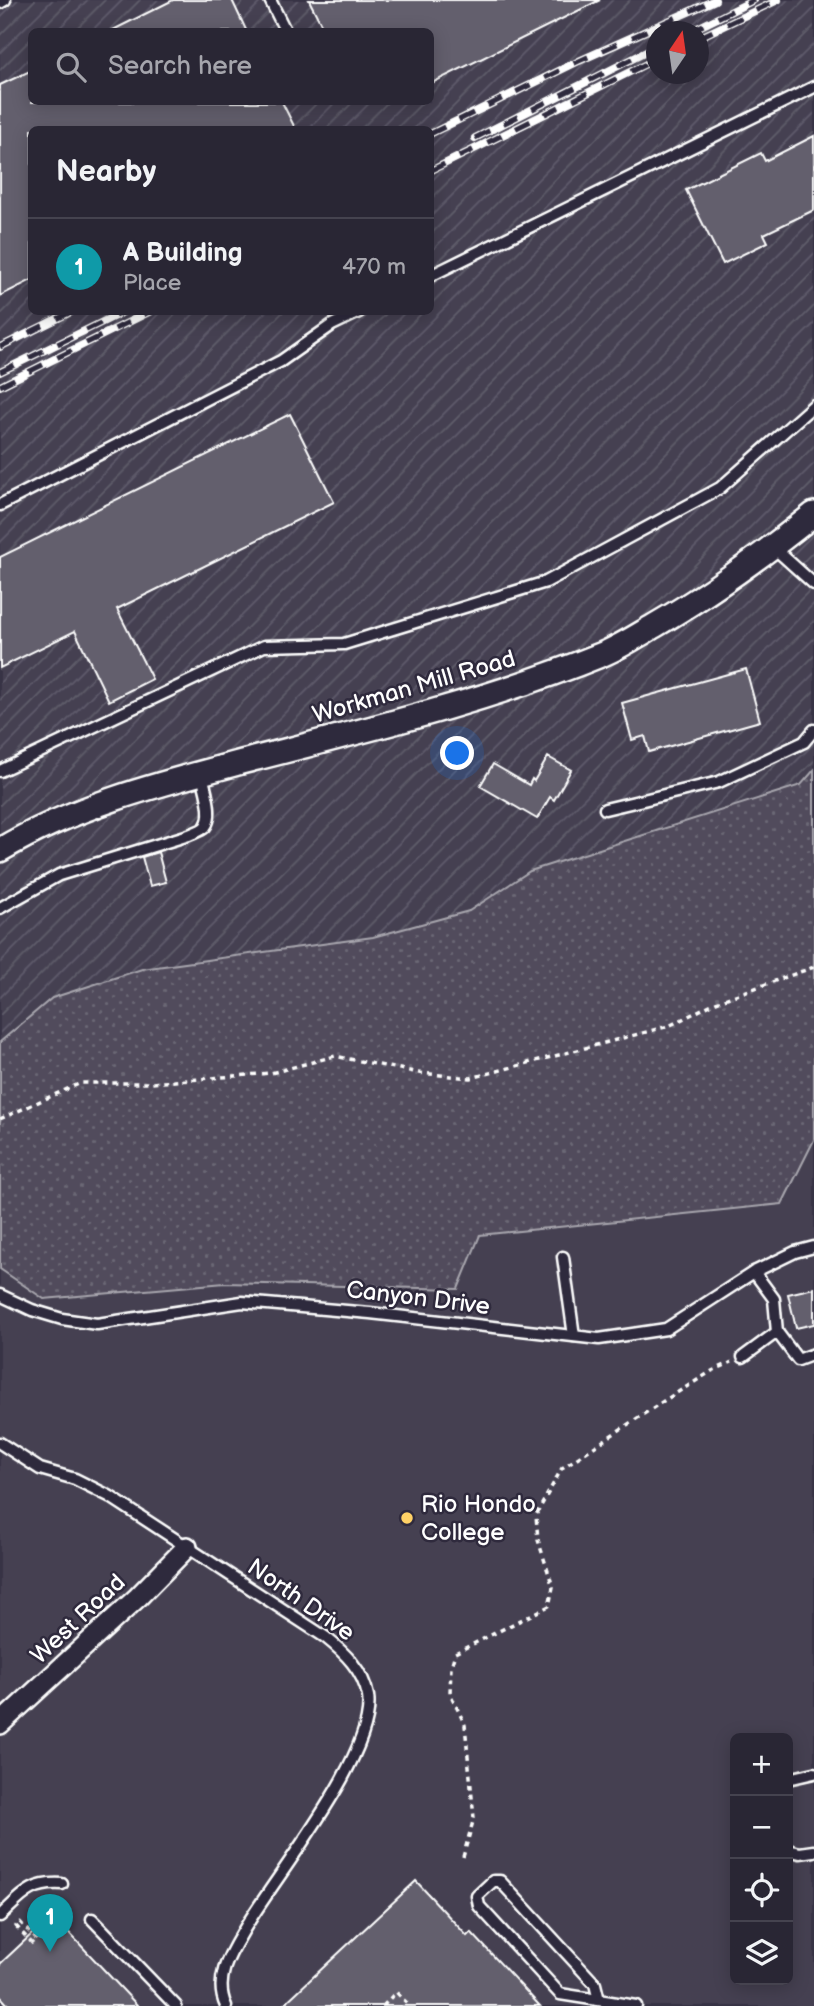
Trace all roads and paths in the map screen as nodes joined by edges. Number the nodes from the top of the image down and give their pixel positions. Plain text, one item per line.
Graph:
1 (5, 0) edge
2 (270, 0) edge
3 (0, 3) edge
4 (284, 28) edge
5 (814, 87) edge
6 (434, 274) edge
7 (353, 315) edge
8 (814, 405) edge
9 (0, 505) edge
10 (814, 514) edge
11 (772, 547) junction
12 (814, 584) edge
13 (814, 730) edge
14 (0, 771) edge
15 (202, 773) junction
16 (605, 809) dead end
17 (0, 850) edge
18 (0, 908) edge
19 (814, 967) edge
20 (0, 1118) edge
21 (814, 1247) edge
22 (563, 1257) dead end
23 (754, 1272) junction
24 (0, 1295) edge
25 (777, 1332) junction
26 (574, 1336) junction
27 (814, 1354) edge
28 (743, 1357) joint
29 (0, 1443) edge
30 (187, 1547) junction
31 (0, 1724) edge
32 (814, 1773) edge
33 (793, 1778) edge
34 (793, 1851) edge
35 (814, 1851) edge
36 (463, 1857) dead end
37 (62, 1884) dead end
38 (0, 1916) edge
39 (92, 1919) dead end
40 (35, 1942) joint
41 (599, 2000) junction
42 (176, 2006) edge
43 (226, 2006) edge
44 (383, 2006) edge
45 (410, 2006) edge
46 (636, 2006) edge

1 - 3 lane
2 - 4 lane
5 - 6 lane
7 - 9 lane
8 - 14 lane
10 - 11 street, Workman Mill Road
11 - 12 lane
11 - 15 street, Workman Mill Road
13 - 16 lane
15 - 17 street, Workman Mill Road
15 - 18 lane
19 - 20 path
21 - 23 lane, Canyon Drive
22 - 26 lane
23 - 25 lane
23 - 26 lane, Canyon Drive
24 - 26 lane, Canyon Drive
25 - 27 lane
25 - 28 lane
28 - 36 path
29 - 30 lane, North Drive
30 - 31 street, West Road
30 - 43 lane, North Drive
32 - 33 lane
34 - 35 lane
37 - 38 lane
39 - 42 lane
40 - 40 path
41 - 41 lane
41 - 46 lane
44 - 45 path

